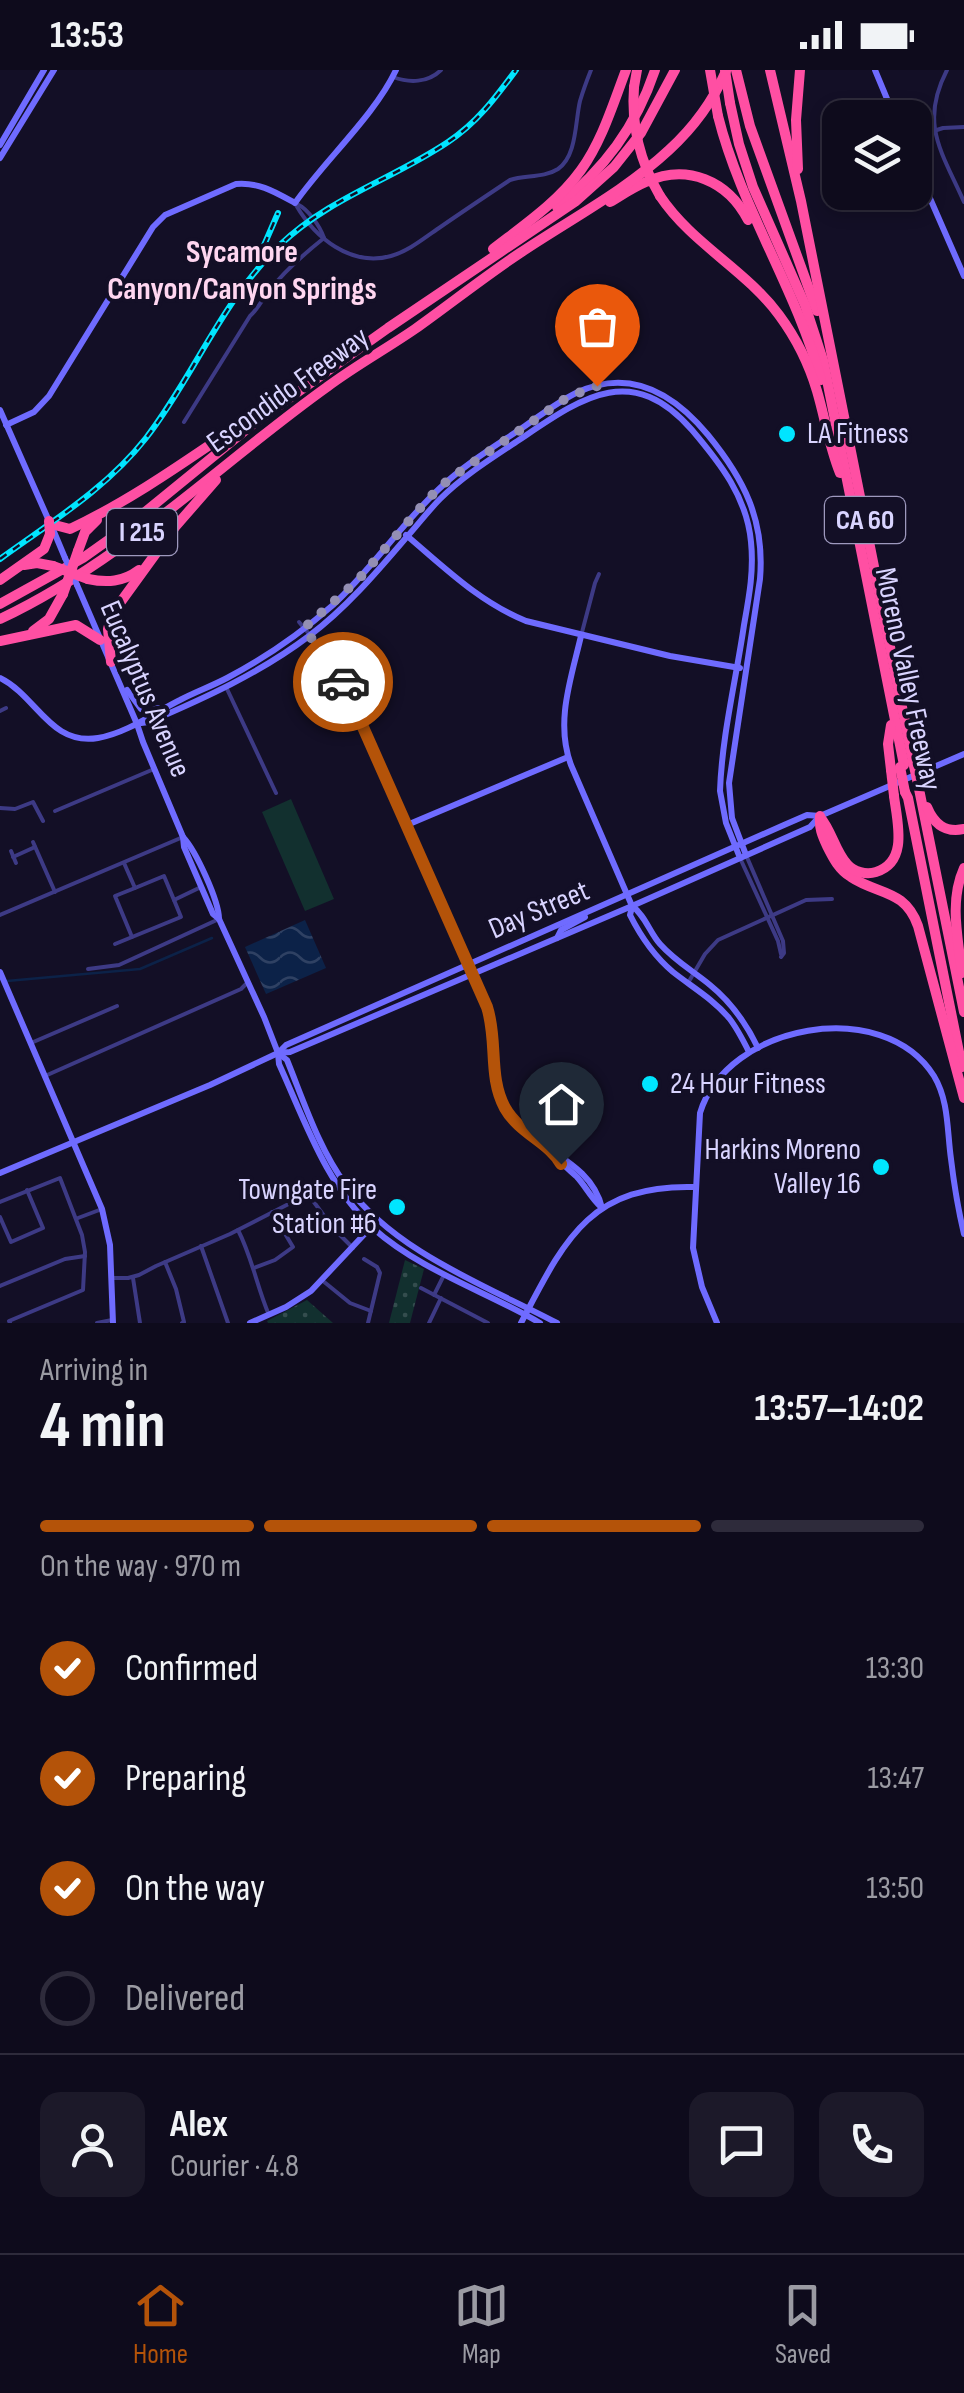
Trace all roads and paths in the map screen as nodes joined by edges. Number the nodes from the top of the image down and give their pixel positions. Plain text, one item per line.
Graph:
1 (44, 70) edge
2 (54, 70) edge
3 (441, 70) edge
4 (590, 70) edge
5 (626, 70) edge
6 (636, 70) edge
7 (656, 70) edge
8 (675, 70) edge
9 (710, 70) edge
10 (726, 70) edge
11 (736, 70) edge
12 (770, 70) edge
13 (800, 70) edge
14 (875, 70) edge
15 (947, 70) edge
16 (394, 73) edge
17 (888, 100) edge
18 (17, 116) junction
19 (964, 127) edge
20 (934, 130) junction
21 (16, 134) junction
22 (0, 145) edge
23 (0, 158) edge
24 (932, 200) edge
25 (800, 201) junction
26 (294, 202) junction
27 (964, 202) edge
28 (324, 238) junction
29 (497, 254) junction
30 (518, 254) junction
31 (773, 259) junction
32 (962, 264) edge
33 (964, 276) edge
34 (388, 328) junction
35 (832, 355) junction
36 (288, 398) junction
37 (0, 410) edge
38 (184, 422) dead end
39 (3, 426) edge
40 (272, 428) junction
41 (840, 473) junction
42 (114, 507) junction
43 (52, 525) junction
44 (404, 534) junction
45 (154, 554) junction
46 (23, 565) junction
47 (71, 572) junction
48 (599, 574) dead end
49 (0, 580) edge
50 (0, 604) edge
51 (0, 618) edge
52 (301, 625) junction
53 (28, 634) junction
54 (310, 636) junction
55 (581, 636) junction
56 (100, 640) junction
57 (0, 641) edge
58 (113, 667) junction
59 (742, 668) junction
60 (0, 678) edge
61 (225, 684) junction
62 (174, 703) junction
63 (137, 724) junction
64 (964, 754) edge
65 (568, 756) junction
66 (902, 766) junction
67 (154, 769) junction
68 (909, 791) junction
69 (276, 793) dead end
70 (0, 808) edge
71 (55, 810) dead end
72 (820, 816) junction
73 (43, 821) dead end
74 (408, 826) junction
75 (964, 829) edge
76 (184, 837) junction
77 (739, 846) junction
78 (743, 856) junction
79 (16, 863) dead end
80 (124, 863) junction
81 (964, 868) edge
82 (202, 887) junction
83 (135, 888) junction
84 (55, 892) junction
85 (628, 896) junction
86 (832, 899) dead end
87 (174, 900) junction
88 (632, 906) junction
89 (594, 910) junction
90 (0, 916) edge
91 (768, 917) junction
92 (219, 919) junction
93 (132, 937) junction
94 (557, 938) junction
95 (115, 944) dead end
96 (468, 964) junction
97 (88, 969) dead end
98 (0, 972) edge
99 (472, 974) junction
100 (694, 974) junction
101 (248, 982) junction
102 (426, 983) junction
103 (688, 983) junction
104 (964, 988) edge
105 (407, 1002) junction
106 (118, 1006) dead end
107 (371, 1008) junction
108 (964, 1012) edge
109 (338, 1022) junction
110 (348, 1027) junction
111 (320, 1039) junction
112 (31, 1043) junction
113 (758, 1048) junction
114 (750, 1052) junction
115 (278, 1053) junction
116 (46, 1076) junction
117 (964, 1078) edge
118 (290, 1087) junction
119 (964, 1098) edge
120 (312, 1119) junction
121 (307, 1127) junction
122 (74, 1142) junction
123 (330, 1159) junction
124 (0, 1172) edge
125 (694, 1188) junction
126 (27, 1190) junction
127 (0, 1202) edge
128 (602, 1208) junction
129 (102, 1209) junction
130 (272, 1212) junction
131 (0, 1217) edge
132 (77, 1218) junction
133 (374, 1224) junction
134 (238, 1230) junction
135 (964, 1234) edge
136 (200, 1246) junction
137 (353, 1248) junction
138 (85, 1256) junction
139 (364, 1259) dead end
140 (165, 1262) junction
141 (253, 1268) junction
142 (448, 1271) junction
143 (110, 1278) junction
144 (133, 1278) junction
145 (323, 1280) junction
146 (0, 1286) edge
147 (421, 1288) dead end
148 (434, 1295) junction
149 (441, 1298) junction
150 (371, 1311) junction
151 (269, 1315) junction
152 (525, 1316) edge
153 (112, 1322) edge
154 (10, 1323) edge
155 (97, 1323) edge
156 (140, 1323) edge
157 (182, 1323) edge
158 (228, 1323) edge
159 (250, 1323) edge
160 (368, 1323) edge
161 (429, 1323) edge
162 (487, 1323) edge
163 (540, 1323) edge
164 (556, 1323) edge
165 (716, 1323) edge

1 - 18 street
2 - 21 street
3 - 16 street
4 - 28 street
5 - 34 highway
6 - 41 highway, bridge
7 - 29 highway
8 - 29 highway, Escondido Freeway / I 215
9 - 31 highway, Moreno Valley Freeway / CA 60, bridge
10 - 30 highway, Escondido Freeway / I 215
10 - 66 highway, bridge
11 - 35 highway
12 - 25 highway, Moreno Valley Freeway / CA 60
13 - 25 highway
14 - 17 street
15 - 20 street
16 - 26 street
18 - 21 street
18 - 22 street
19 - 20 street
20 - 27 street
21 - 23 street
24 - 32 street
25 - 35 highway, Moreno Valley Freeway / CA 60
26 - 28 street
26 - 39 street
28 - 38 street
29 - 34 highway, Escondido Freeway / I 215
30 - 31 highway
30 - 40 highway, Escondido Freeway / I 215
31 - 41 highway, Moreno Valley Freeway / CA 60
32 - 33 street
34 - 36 highway, Escondido Freeway / I 215
35 - 66 highway, Moreno Valley Freeway / CA 60
36 - 42 highway
36 - 50 highway, Escondido Freeway / I 215
37 - 39 street, Eucalyptus Avenue
39 - 43 street, Eucalyptus Avenue
40 - 45 highway
40 - 51 highway, Escondido Freeway / I 215
41 - 66 highway, Moreno Valley Freeway / CA 60
42 - 43 highway
42 - 47 highway, bridge
43 - 46 highway
43 - 47 street, Eucalyptus Avenue, bridge
44 - 52 street
44 - 54 street
44 - 55 street
44 - 59 street
45 - 47 highway, bridge
45 - 58 highway
46 - 47 highway, bridge
46 - 49 highway
47 - 53 highway, bridge
47 - 56 street, Eucalyptus Avenue, bridge
48 - 55 street
52 - 54 street
52 - 61 street
53 - 56 highway
53 - 57 highway
54 - 61 street
54 - 74 street
55 - 59 street
55 - 65 street
56 - 58 street, Eucalyptus Avenue
58 - 62 street
58 - 63 street, Eucalyptus Avenue
59 - 77 street
60 - 63 street
61 - 62 street
61 - 63 street
61 - 69 street
62 - 63 street
63 - 67 street, Eucalyptus Avenue
64 - 72 street, Day Street
65 - 74 street
65 - 85 street
66 - 68 highway, Moreno Valley Freeway / CA 60, bridge
66 - 68 highway, bridge
67 - 71 street
67 - 76 street, Eucalyptus Avenue
68 - 72 highway
68 - 75 highway
68 - 108 highway, Moreno Valley Freeway / CA 60
68 - 117 highway, Moreno Valley Freeway / CA 60
70 - 73 street
72 - 77 street, Day Street
72 - 78 street, Day Street
72 - 119 highway
74 - 96 street
76 - 80 street
76 - 82 street, Eucalyptus Avenue
76 - 92 street, Eucalyptus Avenue
77 - 78 street
77 - 85 street, Day Street
78 - 88 street, Day Street
78 - 91 street
79 - 84 street
80 - 83 street
80 - 84 street
81 - 104 highway
82 - 87 street
82 - 92 street, Eucalyptus Avenue
83 - 87 street
83 - 93 street
84 - 90 street
85 - 88 street
85 - 89 street, Day Street
86 - 91 street
87 - 93 street
88 - 94 street, Day Street
88 - 100 street
88 - 103 street
89 - 94 street
89 - 96 street, Day Street
91 - 91 street
91 - 100 street
92 - 97 street
92 - 101 street, Eucalyptus Avenue
93 - 95 street
94 - 99 street, Day Street
96 - 99 street
96 - 102 street, Day Street
98 - 112 street
99 - 105 street, Day Street
99 - 128 street
100 - 103 street
100 - 113 street
101 - 115 street, Eucalyptus Avenue
101 - 116 street
102 - 105 street
102 - 107 street, Day Street
103 - 114 street
105 - 110 street, Day Street
106 - 112 street
107 - 109 street, Day Street
107 - 110 street
109 - 111 street
109 - 115 street, Day Street
110 - 111 street, Day Street
111 - 115 street, Day Street
112 - 116 street
113 - 114 street
113 - 135 street
114 - 125 street
115 - 118 street, Eucalyptus Avenue
115 - 120 street, Eucalyptus Avenue
115 - 122 street, Day Street
116 - 122 street
118 - 120 street
118 - 121 street, Eucalyptus Avenue
120 - 123 street, Eucalyptus Avenue
121 - 123 street
121 - 133 street, Eucalyptus Avenue
122 - 124 street, Day Street
122 - 129 street
123 - 133 street, Eucalyptus Avenue
125 - 128 street
125 - 165 street
126 - 127 street
126 - 131 street
126 - 132 street
128 - 152 street
129 - 132 street
129 - 143 street
130 - 134 street
130 - 137 street
130 - 141 street
132 - 138 street
133 - 137 street
133 - 142 street, Eucalyptus Avenue
133 - 142 street, Eucalyptus Avenue
134 - 136 street
134 - 141 street
136 - 140 street
136 - 158 street
137 - 145 street
138 - 146 street
138 - 154 street
139 - 150 street
140 - 144 street
140 - 157 street
141 - 151 street
142 - 148 street
142 - 152 street, Eucalyptus Avenue
142 - 152 street, Eucalyptus Avenue
143 - 144 street
143 - 153 street
144 - 156 street
145 - 150 street
145 - 151 street
147 - 148 street
148 - 149 street
149 - 161 street
149 - 162 street
150 - 160 street
151 - 159 street
152 - 163 street
152 - 164 street
153 - 155 street

